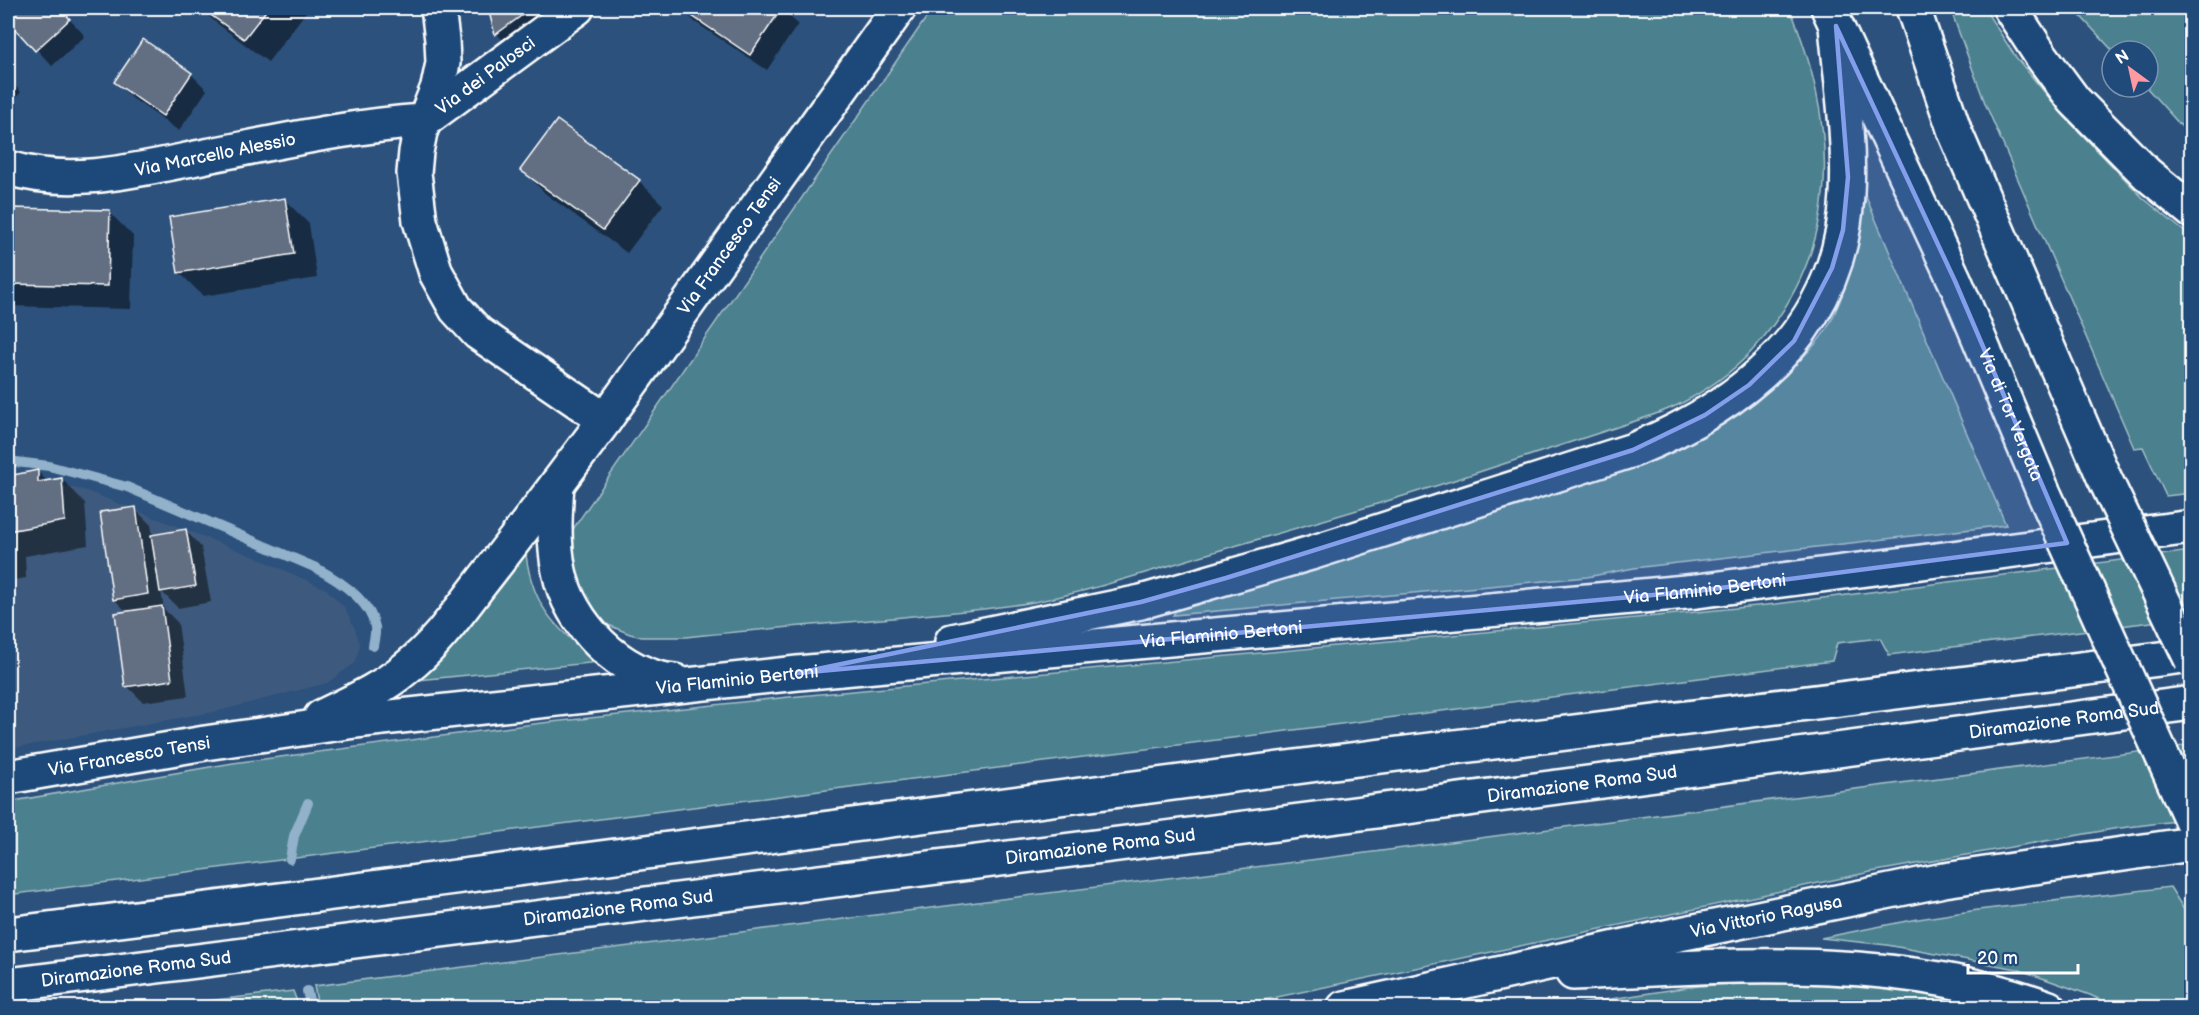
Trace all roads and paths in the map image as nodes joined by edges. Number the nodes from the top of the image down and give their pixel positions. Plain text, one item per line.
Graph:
1 (438, 8) edge
2 (577, 8) edge
3 (900, 8) edge
4 (1913, 8) edge
5 (2010, 8) edge
6 (1832, 17) edge
7 (423, 121) junction
8 (8, 168) edge
9 (2192, 211) edge
10 (605, 420) junction
11 (557, 484) junction
12 (2192, 528) edge
13 (2192, 656) edge
14 (2192, 661) edge
15 (798, 673) junction
16 (707, 683) junction
17 (2192, 703) edge
18 (252, 736) junction
19 (8, 777) edge
20 (2192, 822) edge
21 (2192, 844) edge
22 (8, 934) edge
23 (1475, 978) junction
24 (8, 985) edge
25 (1344, 1008) edge
26 (2049, 1008) edge

1 - 7 main road
2 - 7 main road, Via dei Palosci
3 - 10 main road, Via Francesco Tensi
4 - 14 main road, bridge
5 - 9 main road
6 - 15 main road
6 - 20 main road, Via di Tor Vergata, bridge
7 - 8 main road, Via Marcello Alessio
7 - 10 main road
10 - 11 main road, Via Francesco Tensi
11 - 16 main road
11 - 18 main road, Via Francesco Tensi
12 - 15 main road, Via Flaminio Bertoni
13 - 22 main road
15 - 16 main road, Via Flaminio Bertoni
16 - 18 main road, Via Flaminio Bertoni
17 - 24 main road, Diramazione Roma Sud
18 - 19 main road, Via Francesco Tensi
21 - 23 main road, Via Vittorio Ragusa
23 - 25 main road, Via Vittorio Ragusa
23 - 26 main road

